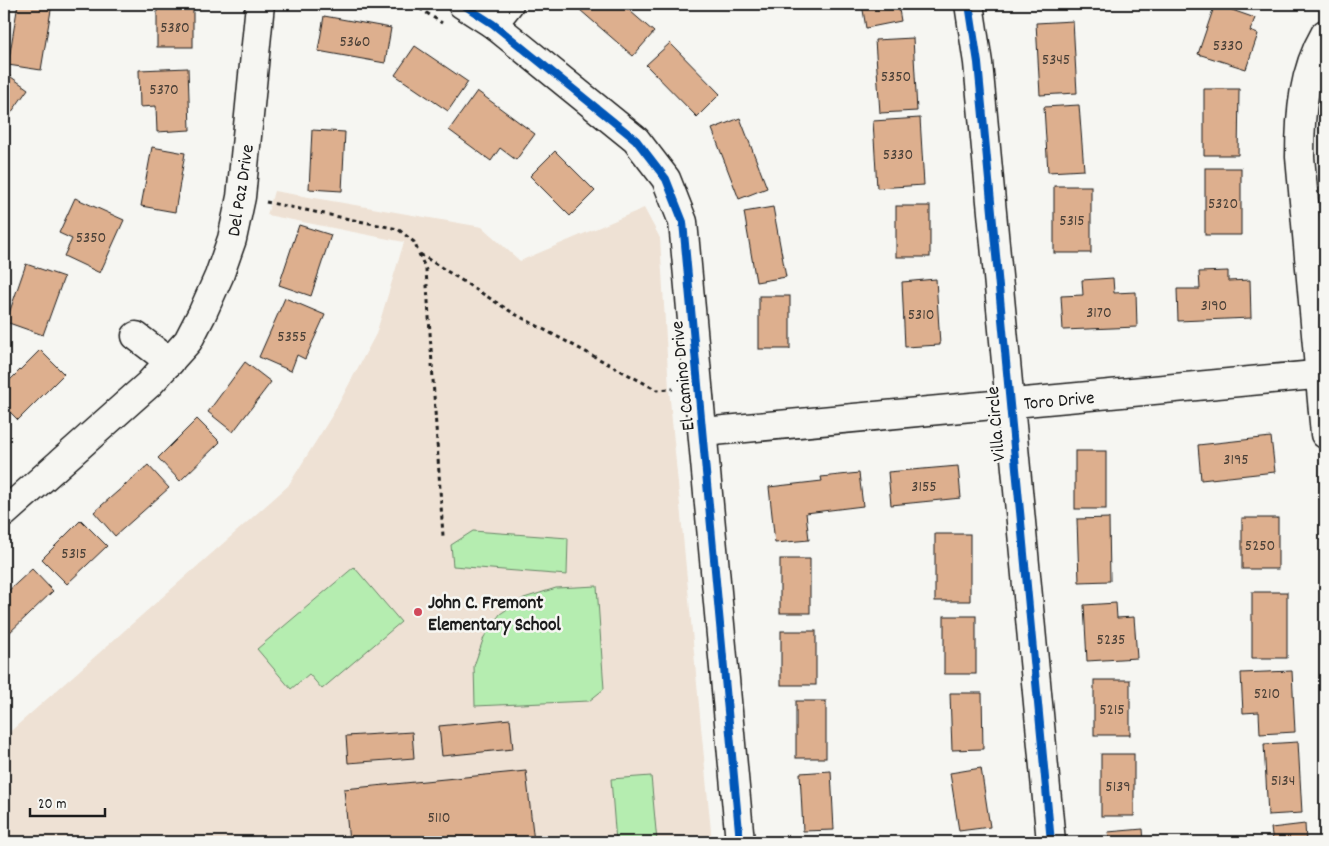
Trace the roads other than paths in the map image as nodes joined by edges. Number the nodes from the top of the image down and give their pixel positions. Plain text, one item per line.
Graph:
1 (260, 4) edge
2 (462, 4) edge
3 (969, 4) edge
4 (501, 14) edge
5 (1325, 34) edge
6 (136, 336) dead end
7 (170, 362) junction
8 (1322, 374) edge
9 (1009, 404) junction
10 (703, 432) junction
11 (1325, 434) edge
12 (4, 512) edge
13 (740, 842) edge
14 (1051, 842) edge

1 - 7 street, Del Paz Drive
2 - 4 street, El Camino Drive
3 - 9 street, Villa Circle
4 - 10 street, El Camino Drive
5 - 8 street
6 - 7 street
7 - 12 street, Del Paz Drive
8 - 9 street, Toro Drive
8 - 11 street
9 - 10 street, Toro Drive
9 - 14 street, Villa Circle
10 - 13 street, El Camino Drive

